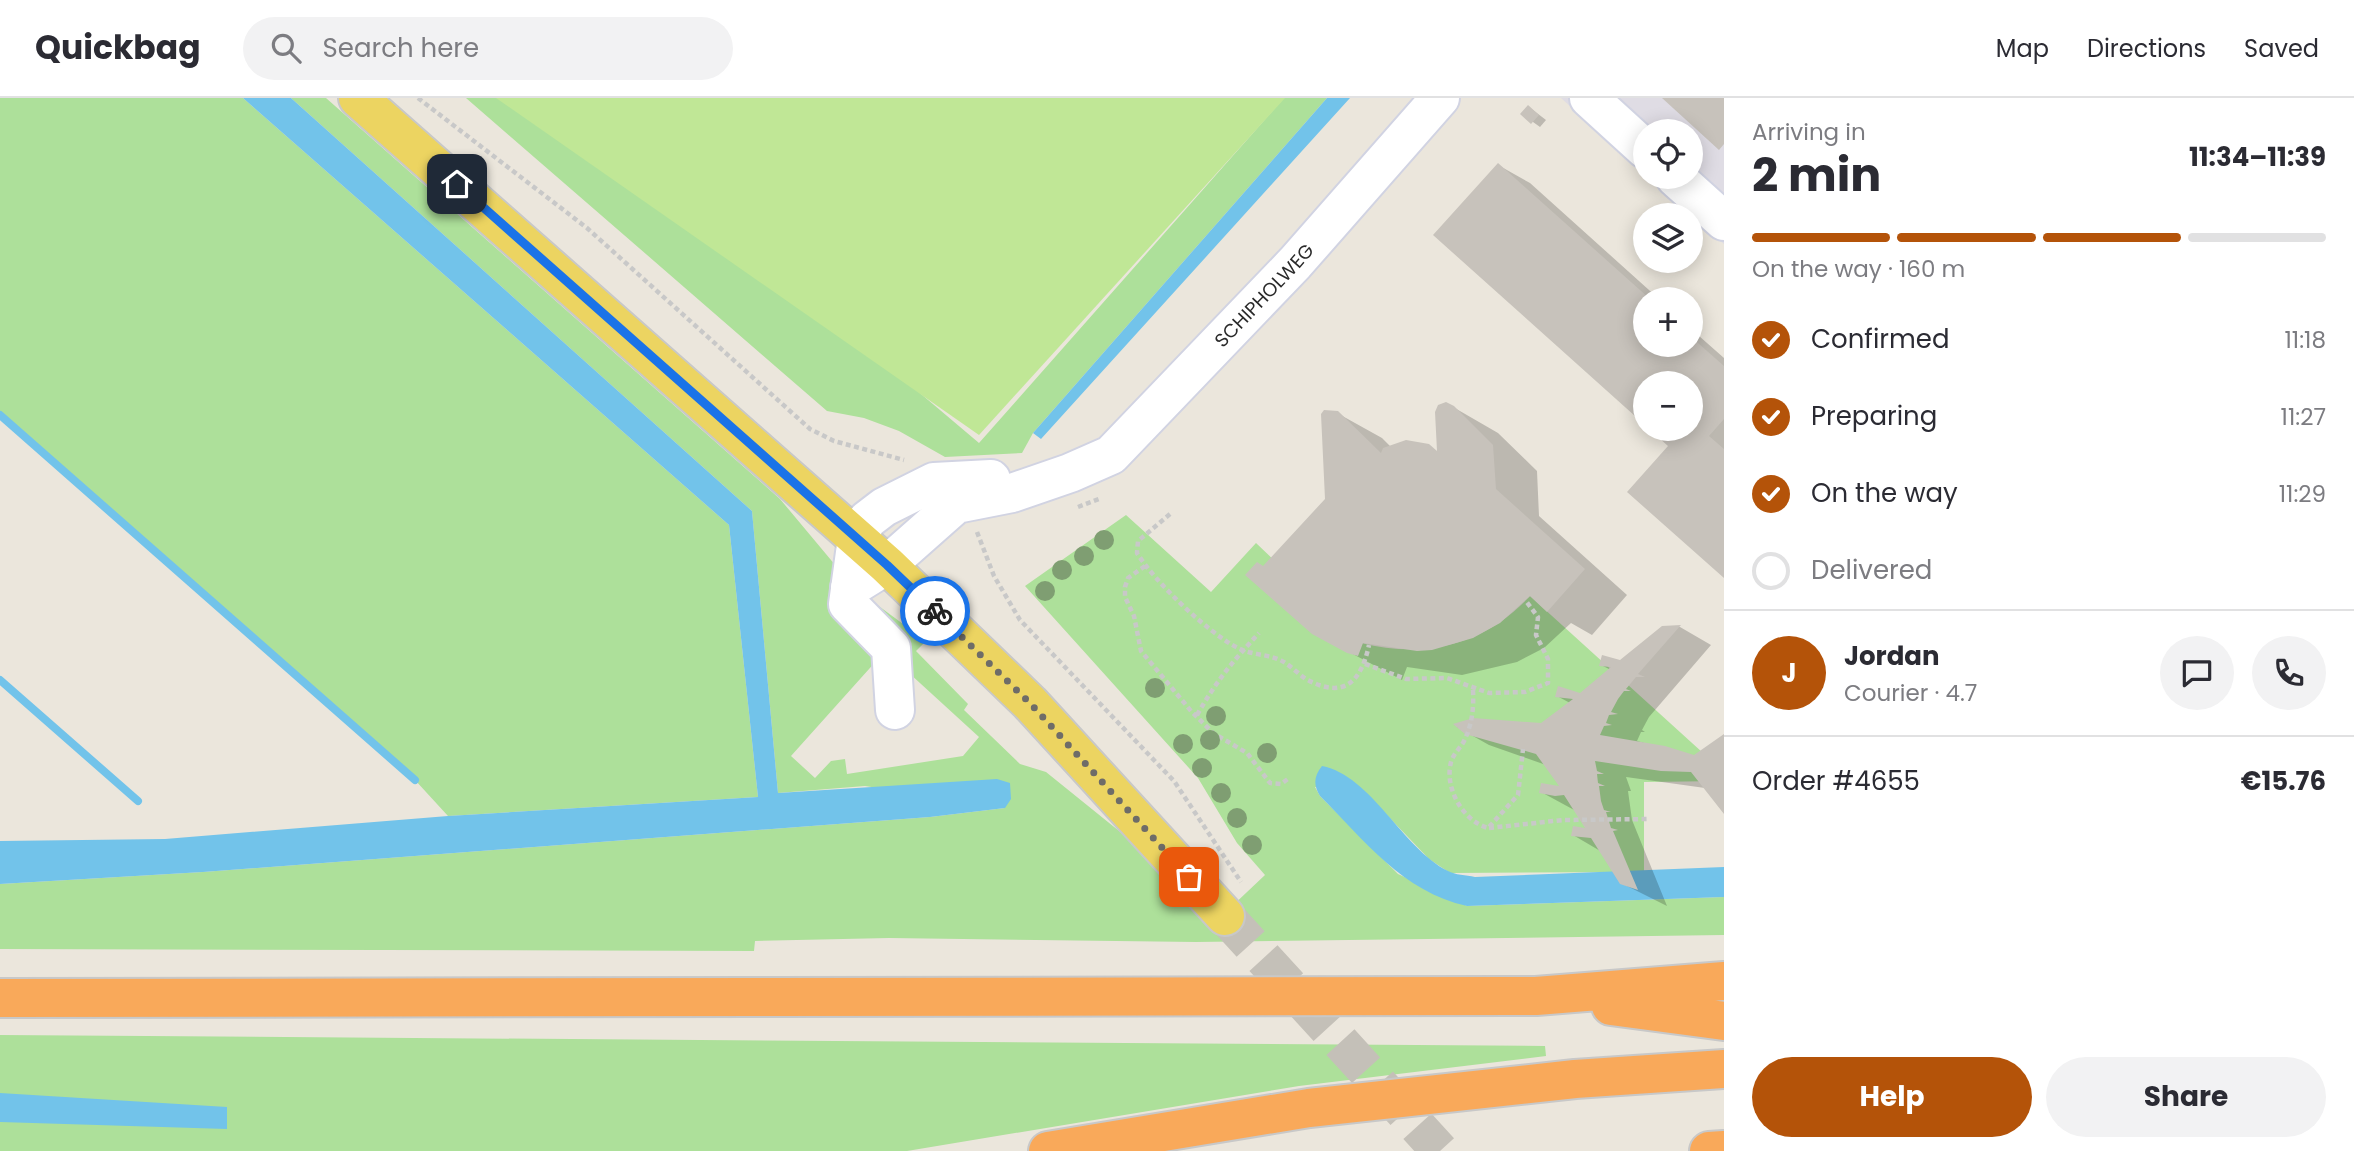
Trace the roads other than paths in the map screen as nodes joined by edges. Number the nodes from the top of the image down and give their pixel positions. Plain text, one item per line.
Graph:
1 (358, 98) edge
2 (1440, 98) edge
3 (1588, 98) edge
4 (1633, 138) edge
5 (1688, 189) edge
6 (1724, 221) edge
7 (945, 493) junction
8 (857, 538) junction
9 (887, 565) junction
10 (850, 588) junction
11 (895, 710) dead end
12 (1235, 902) tunnel mouth
13 (1724, 981) edge
14 (1536, 996) junction
15 (0, 998) edge
16 (1724, 1021) edge
17 (1724, 1069) edge
18 (1724, 1150) edge
19 (1048, 1151) edge
20 (1709, 1151) edge

1 - 8 main road
2 - 7 street, SCHIPHOLWEG
3 - 4 street
5 - 6 street
7 - 8 street, SCHIPHOLWEG
7 - 9 street
8 - 9 main road
8 - 10 street
9 - 10 street
9 - 12 main road
10 - 11 street
13 - 14 highway
14 - 15 highway
14 - 16 highway
17 - 19 highway
18 - 20 highway

